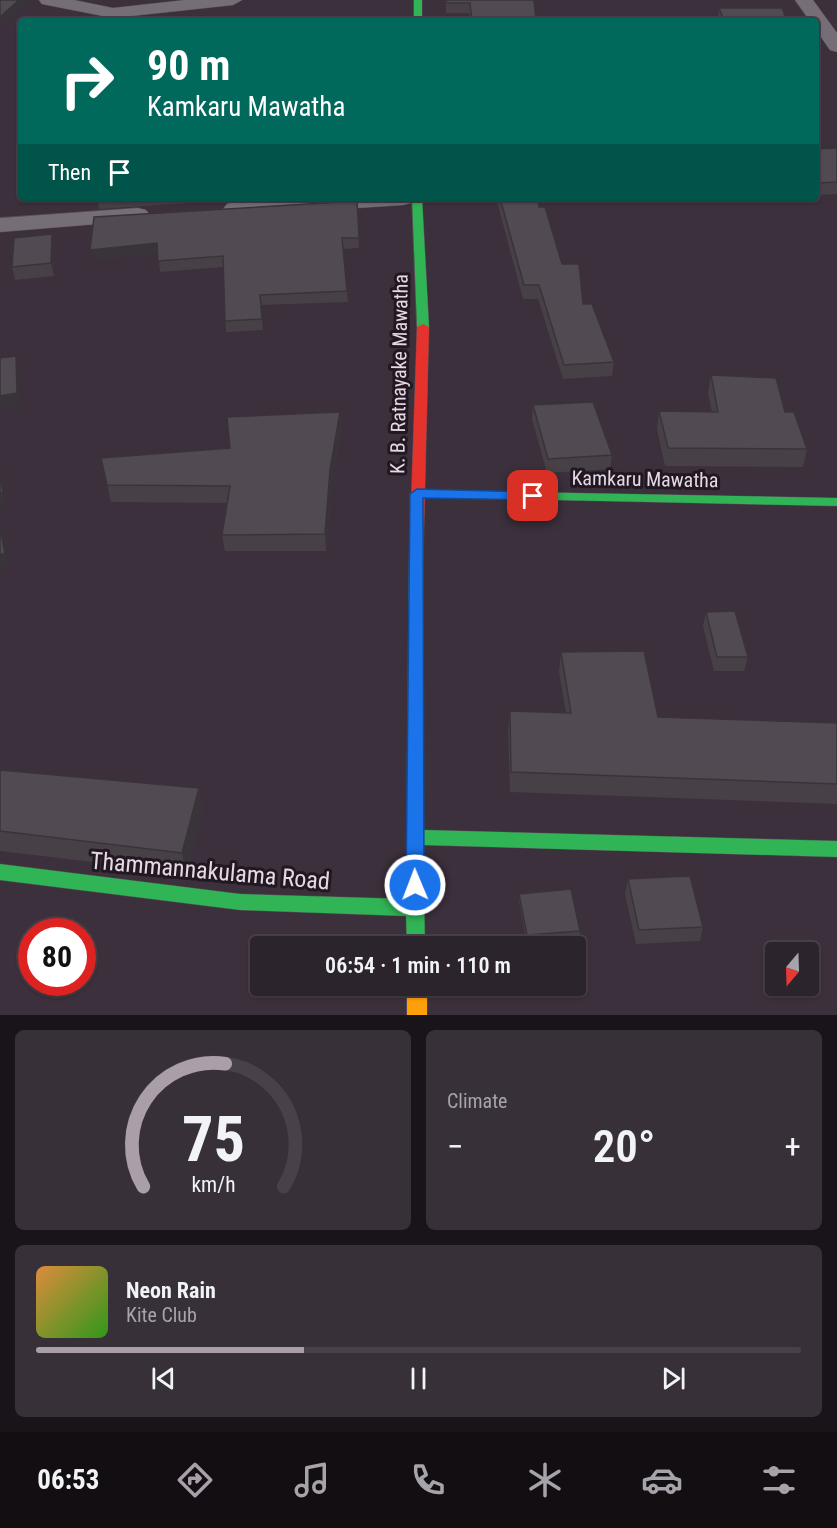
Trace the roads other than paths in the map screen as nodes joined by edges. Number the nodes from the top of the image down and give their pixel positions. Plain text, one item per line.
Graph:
1 (48, 0) edge
2 (233, 0) edge
3 (418, 0) edge
4 (804, 0) edge
5 (418, 18) edge
6 (817, 18) edge
7 (819, 20) edge
8 (837, 45) edge
9 (356, 201) edge
10 (417, 201) edge
11 (215, 210) edge
12 (156, 214) edge
13 (0, 225) edge
14 (417, 494) junction
15 (837, 502) edge
16 (414, 837) junction
17 (837, 849) edge
18 (0, 872) edge
19 (416, 908) junction
20 (416, 936) edge
21 (417, 996) edge
22 (417, 1015) edge

1 - 2 street
3 - 5 main road
4 - 6 street
7 - 8 street
9 - 11 street
10 - 14 main road, K. B. Ratnayake Mawatha
12 - 13 street
14 - 15 main road, Kamkaru Mawatha
14 - 16 main road, K. B. Ratnayake Mawatha
16 - 17 main road
16 - 19 main road, K. B. Ratnayake Mawatha
18 - 19 main road, Thammannakulama Road
19 - 20 main road, K. B. Ratnayake Mawatha
21 - 22 main road

